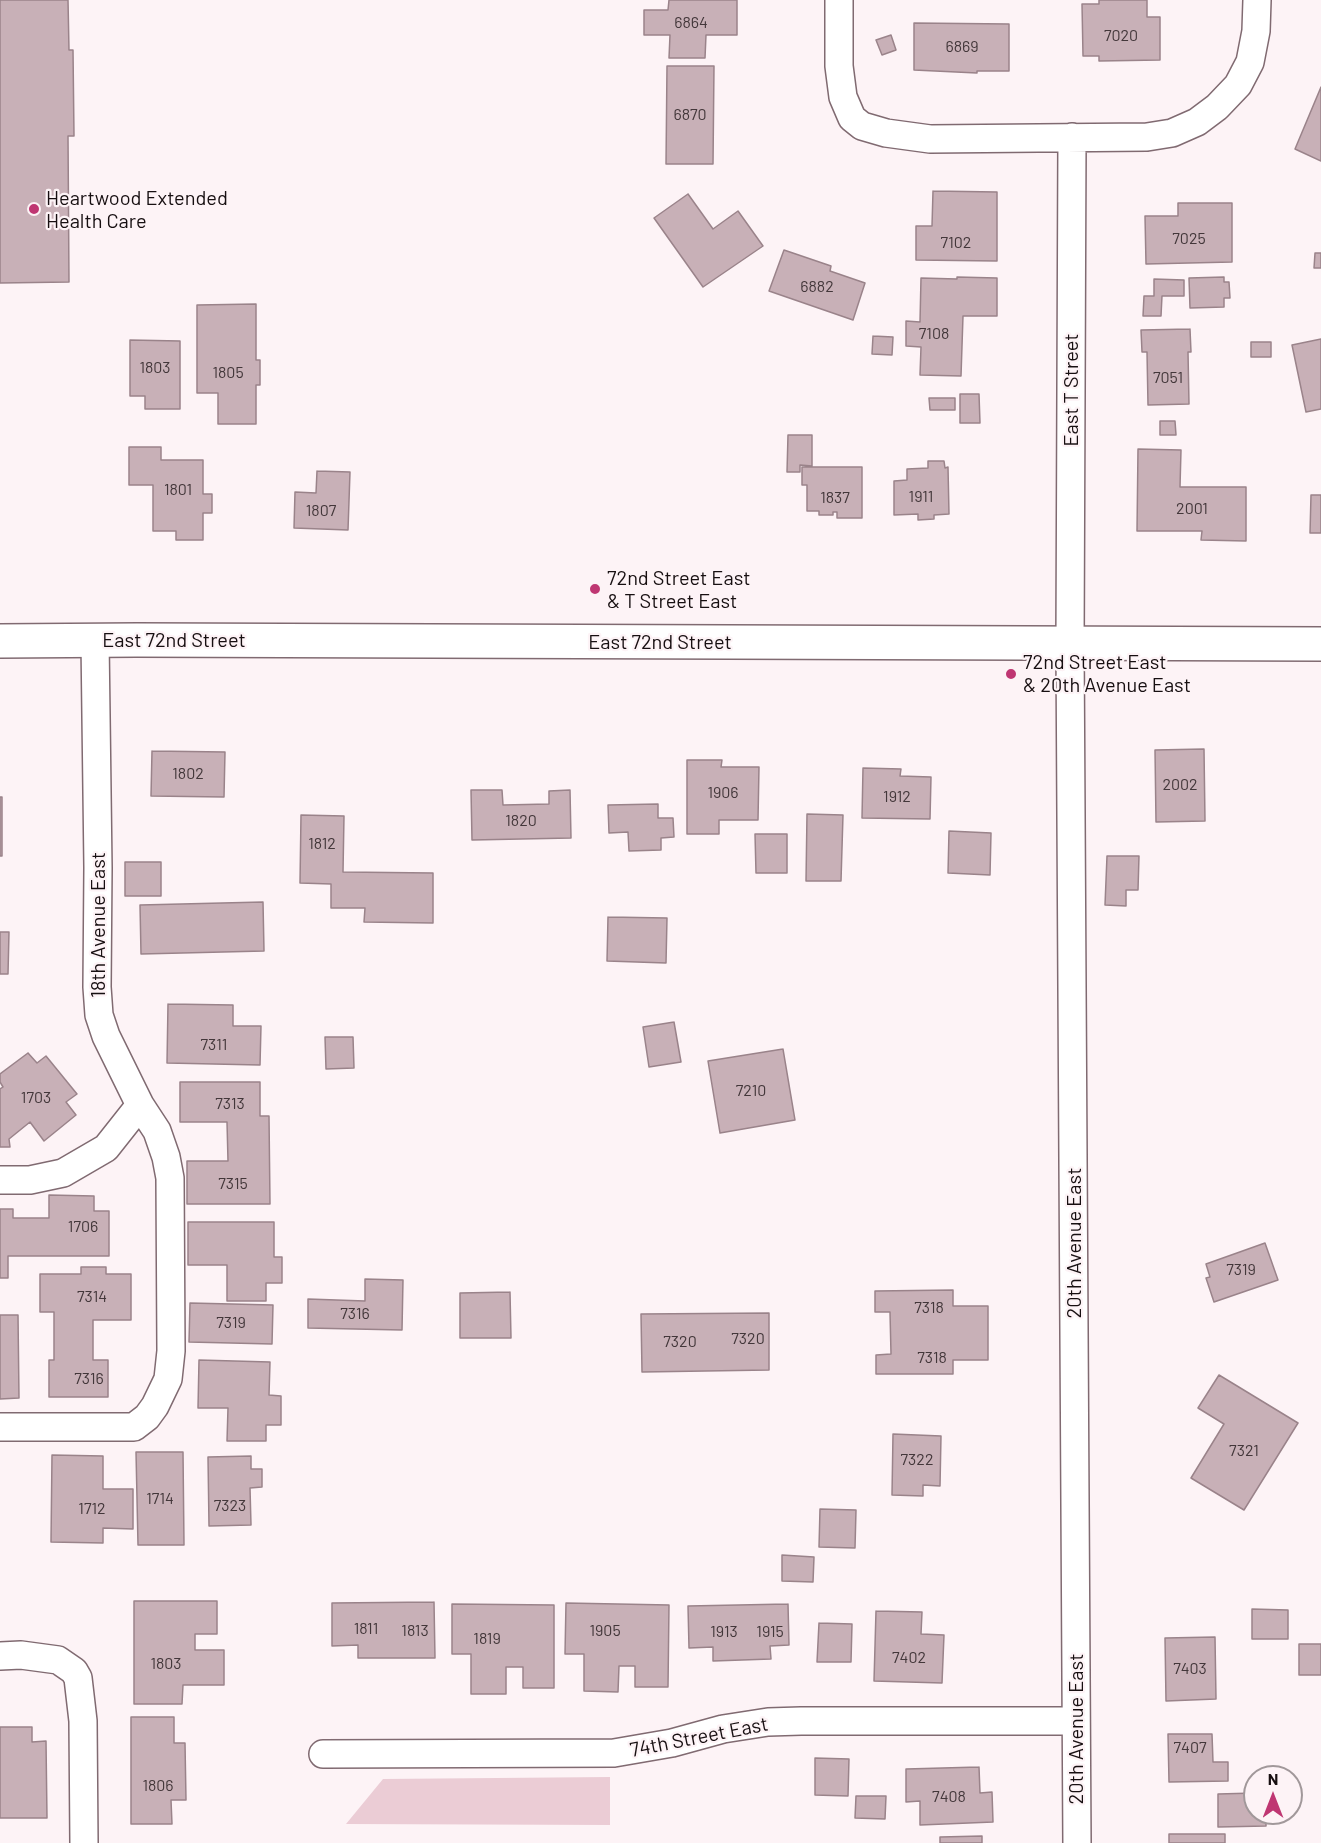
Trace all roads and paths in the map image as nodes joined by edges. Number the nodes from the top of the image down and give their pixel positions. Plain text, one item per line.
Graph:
1 (839, 0) edge
2 (1257, 0) edge
3 (1072, 137) junction
4 (95, 640) junction
5 (0, 641) edge
6 (1070, 644) junction
7 (1321, 644) edge
8 (140, 1105) junction
9 (0, 1180) edge
10 (0, 1427) edge
11 (0, 1656) edge
12 (1075, 1720) junction
13 (323, 1754) dead end
14 (84, 1843) edge
15 (1077, 1843) edge

1 - 3 street
2 - 3 street
3 - 6 street, East T Street
4 - 5 main road, East 72nd Street
4 - 6 main road, East 72nd Street
4 - 8 street, 18th Avenue East
6 - 7 main road, East 72nd Street
6 - 12 street, 20th Avenue East
8 - 9 street
8 - 10 street, 18th Avenue East
11 - 14 street
12 - 13 street, 74th Street East
12 - 15 street, 20th Avenue East

